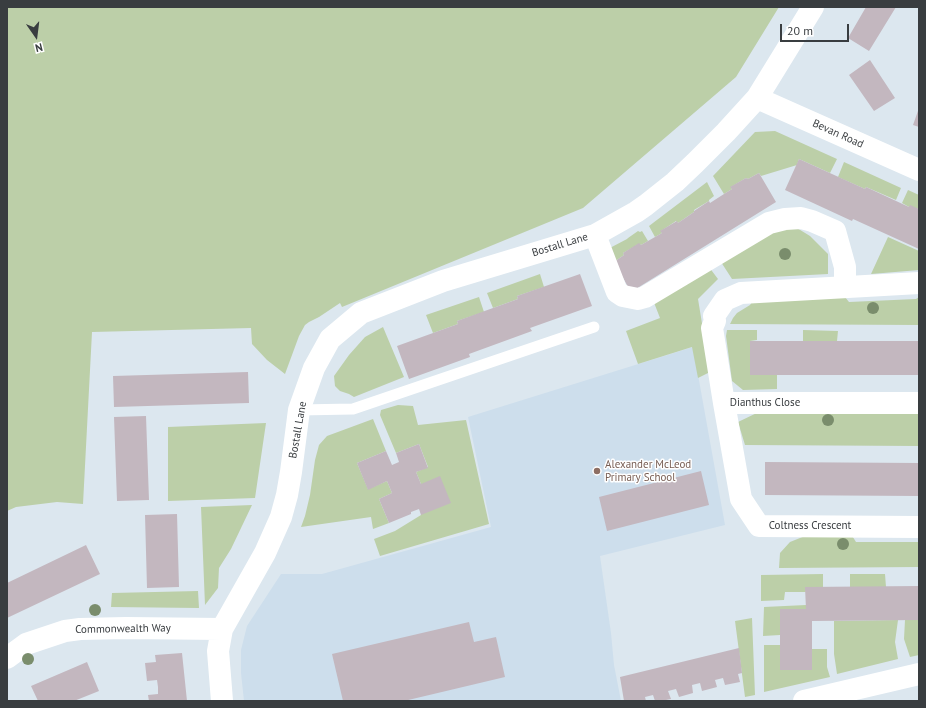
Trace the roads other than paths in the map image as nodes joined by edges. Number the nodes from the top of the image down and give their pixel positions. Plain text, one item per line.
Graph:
1 (813, 7) edge
2 (757, 98) junction
3 (919, 170) edge
4 (595, 235) junction
5 (919, 283) edge
6 (844, 287) junction
7 (594, 327) dead end
8 (919, 403) edge
9 (724, 404) junction
10 (300, 410) junction
11 (919, 527) edge
12 (222, 629) junction
13 (7, 658) edge
14 (919, 674) edge
15 (222, 701) edge
16 (804, 701) edge

1 - 2 street, Bostall Lane
2 - 3 street, Bevan Road
2 - 4 street, Bostall Lane
4 - 6 street, Bostall Lane
4 - 10 street, Bostall Lane
5 - 6 street, Dianthus Close
6 - 9 street, Dianthus Close
7 - 10 lane
8 - 9 street, Dianthus Close
9 - 11 street, Coltness Crescent
10 - 12 street, Bostall Lane
12 - 13 street, Commonwealth Way
12 - 15 street, Bostall Lane
14 - 16 street

